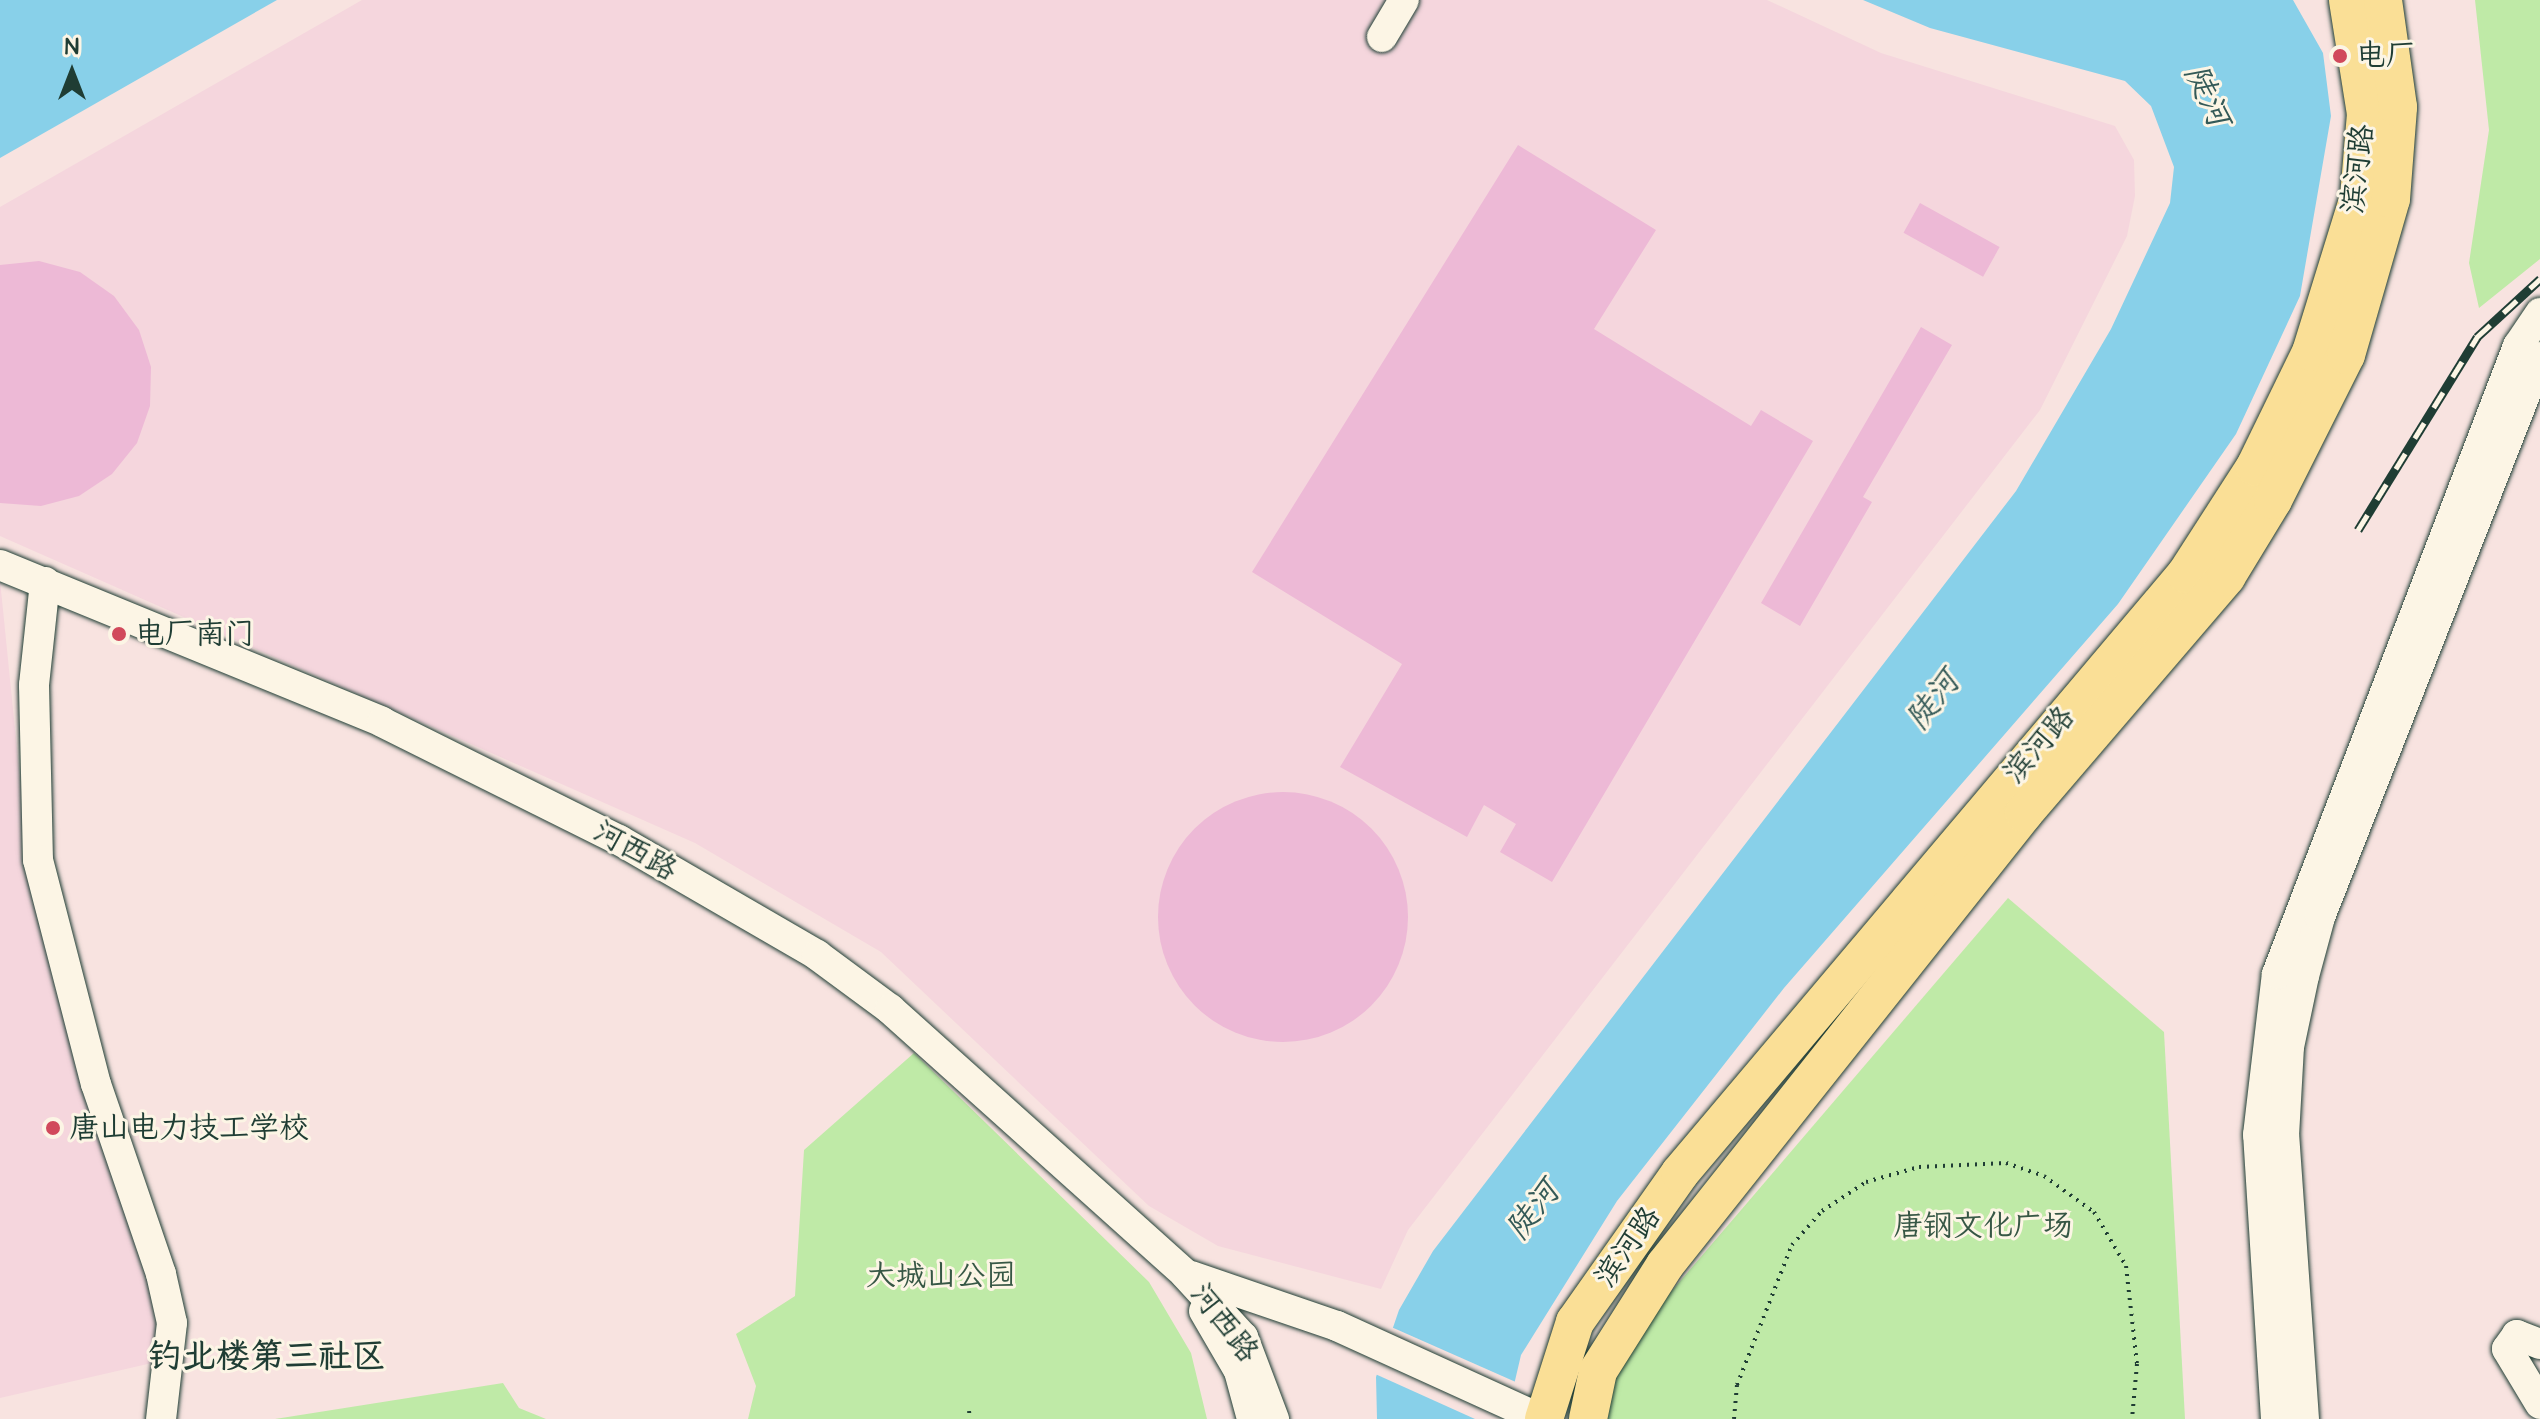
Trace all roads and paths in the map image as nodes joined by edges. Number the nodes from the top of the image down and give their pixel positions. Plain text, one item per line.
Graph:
1 (1404, 0) edge
2 (2348, 0) edge
3 (2383, 0) edge
4 (1382, 37) dead end
5 (2540, 313) edge
6 (2540, 357) edge
7 (0, 565) edge
8 (45, 582) junction
9 (1185, 1274) junction
10 (2540, 1344) edge
11 (2540, 1404) edge
12 (969, 1411) dead end
13 (1536, 1417) edge
14 (161, 1419) edge
15 (970, 1419) edge
16 (1252, 1419) edge
17 (1274, 1419) edge
18 (1588, 1419) edge
19 (1734, 1419) edge
20 (2132, 1419) edge
21 (2276, 1419) edge
22 (2304, 1419) edge

1 - 4 street
2 - 13 main road, 滨河路
3 - 18 main road, 滨河路
5 - 21 street
6 - 22 street
7 - 8 street, 河西路
8 - 9 street, 河西路
8 - 14 street
9 - 13 street
9 - 16 street, 河西路
9 - 17 street, 河西路
10 - 11 street
12 - 15 path
19 - 20 path

